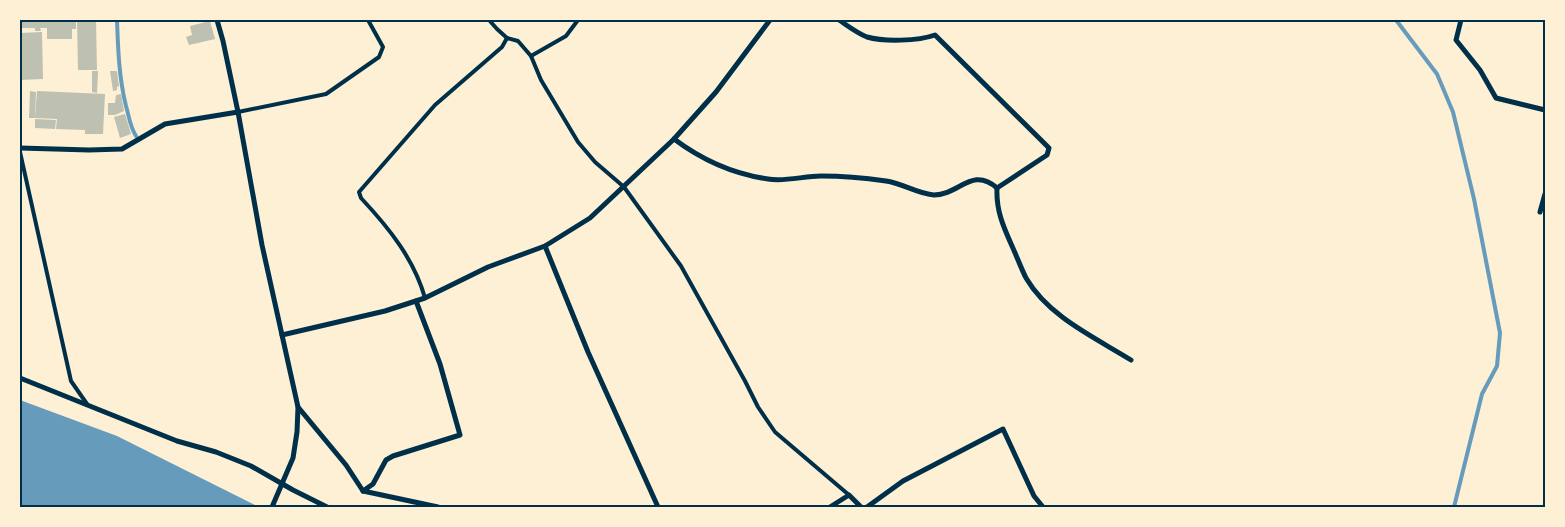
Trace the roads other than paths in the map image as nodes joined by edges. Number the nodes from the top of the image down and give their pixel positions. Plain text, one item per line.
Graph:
1 (217, 20) edge
2 (368, 20) edge
3 (489, 20) edge
4 (578, 20) edge
5 (770, 20) edge
6 (839, 20) edge
7 (1461, 20) edge
8 (507, 38) junction
9 (531, 56) junction
10 (1545, 110) edge
11 (238, 112) junction
12 (674, 139) junction
13 (20, 148) edge
14 (20, 152) edge
15 (624, 187) junction
16 (997, 188) junction
17 (1545, 194) edge
18 (1540, 212) dead end
19 (545, 246) junction
20 (426, 298) junction
21 (416, 301) junction
22 (282, 335) junction
23 (1131, 360) dead end
24 (20, 378) edge
25 (89, 407) junction
26 (298, 407) junction
27 (283, 484) junction
28 (364, 491) junction
29 (849, 495) junction
30 (272, 507) edge
31 (327, 507) edge
32 (438, 507) edge
33 (658, 507) edge
34 (830, 507) edge
35 (861, 507) edge
36 (866, 507) edge
37 (1043, 507) edge

1 - 11 street
2 - 11 lane
3 - 8 lane
4 - 9 lane
5 - 12 street
6 - 16 street
7 - 10 street
8 - 9 lane
8 - 20 lane
9 - 15 lane
11 - 13 street
11 - 22 street
12 - 15 street
12 - 16 street
14 - 25 lane
15 - 19 street
15 - 29 lane
16 - 23 street
17 - 18 street
19 - 20 street
19 - 33 street
20 - 21 street
21 - 22 street
21 - 28 street
22 - 26 street
24 - 25 street
25 - 27 street
26 - 27 street
26 - 28 street
27 - 30 street
27 - 31 street
28 - 32 street
29 - 34 street
29 - 35 street
36 - 37 street

